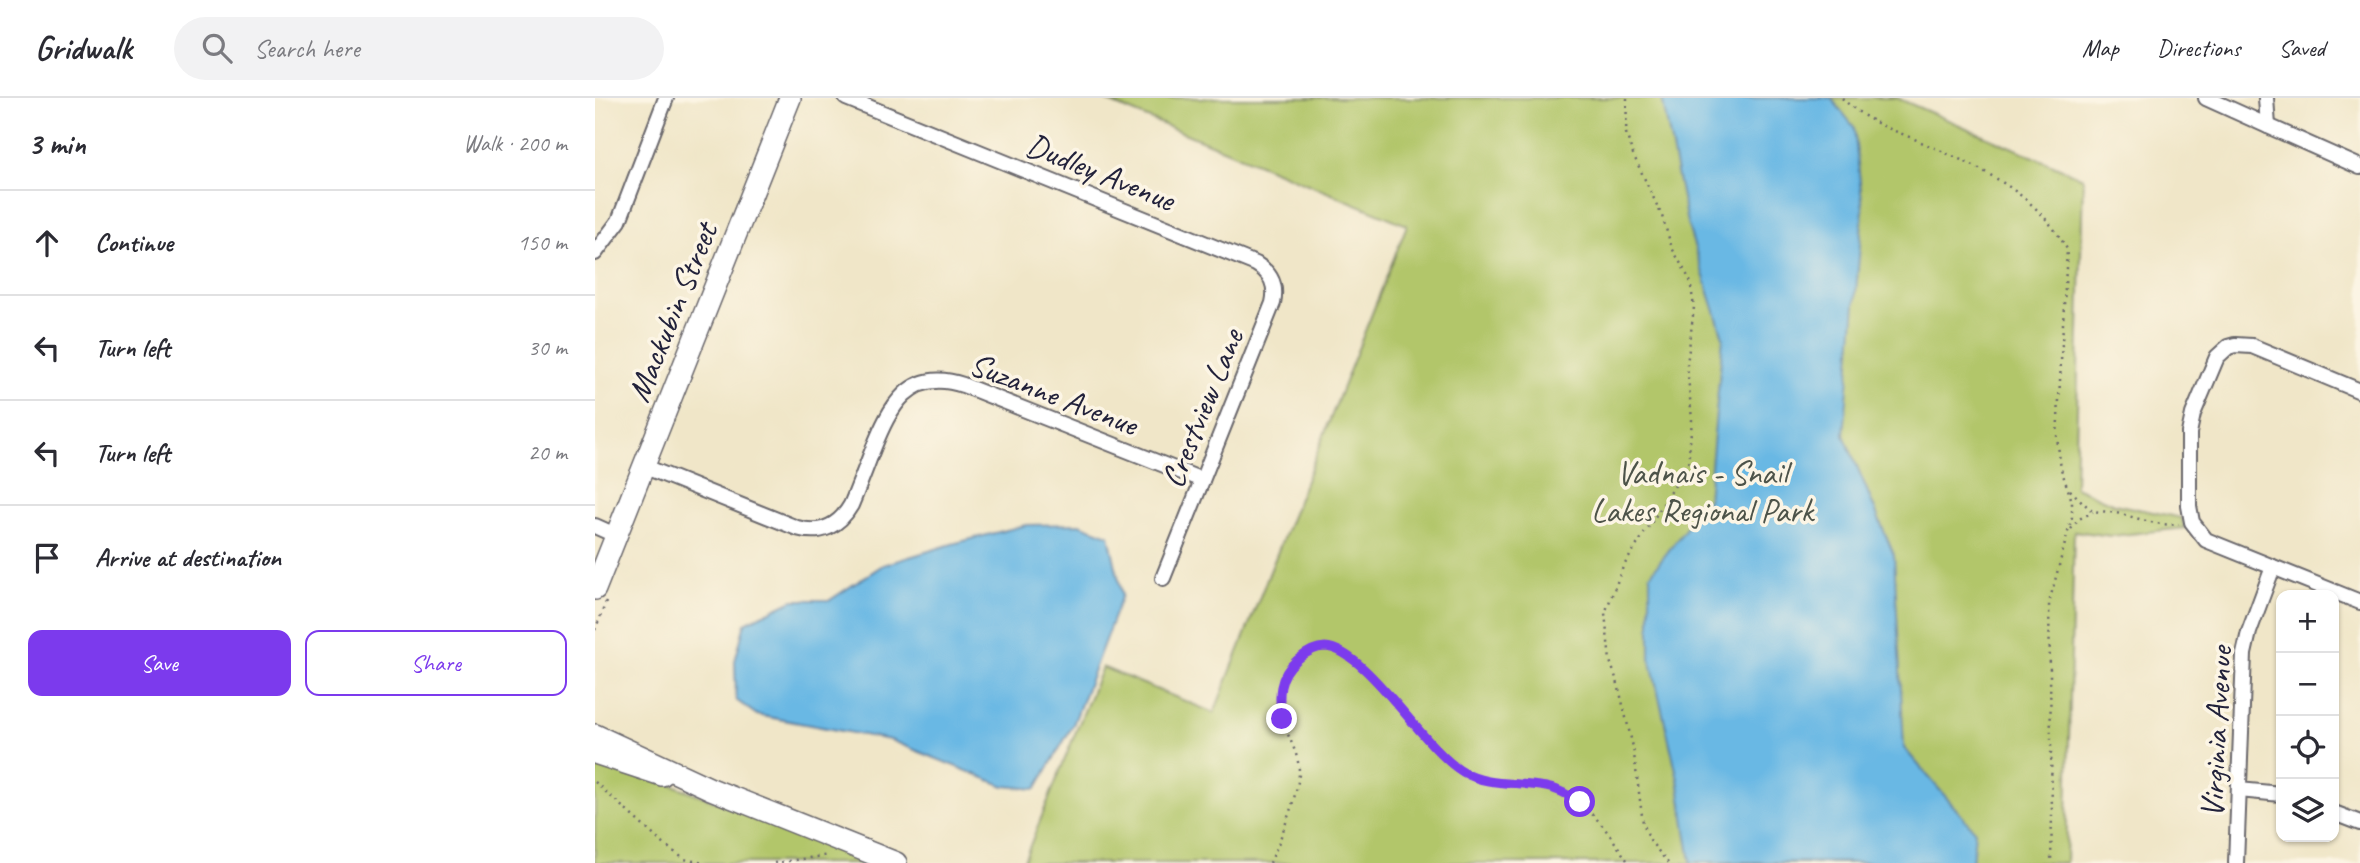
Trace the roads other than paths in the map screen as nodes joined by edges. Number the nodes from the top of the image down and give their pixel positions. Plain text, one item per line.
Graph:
1 (666, 98) edge
2 (790, 98) edge
3 (846, 98) edge
4 (2206, 98) edge
5 (2266, 98) edge
6 (2268, 126) junction
7 (2360, 166) edge
8 (595, 253) edge
9 (1256, 264) joint
10 (2360, 391) edge
11 (643, 466) junction
12 (1202, 480) junction
13 (595, 526) edge
14 (615, 534) junction
15 (2273, 567) junction
16 (1163, 578) dead end
17 (595, 589) edge
18 (2360, 602) edge
19 (595, 734) edge
20 (595, 753) edge
21 (711, 789) junction
22 (2239, 790) junction
23 (2276, 794) edge
24 (2339, 815) edge
25 (2360, 823) edge
26 (896, 863) edge
27 (2237, 863) edge

1 - 8 street
2 - 11 street, Mackubin Street
3 - 9 street, Dudley Avenue
4 - 6 street
5 - 6 street
6 - 7 street
9 - 12 street, Crestview Lane
10 - 15 street
11 - 12 street, Suzanne Avenue
11 - 14 street, Mackubin Street
12 - 16 street, Crestview Lane
13 - 14 street
14 - 17 street, Mackubin Street
15 - 18 street
15 - 22 street, Virginia Avenue
19 - 21 street
20 - 21 street
21 - 26 street
22 - 23 street
22 - 27 street, Virginia Avenue
24 - 25 street

